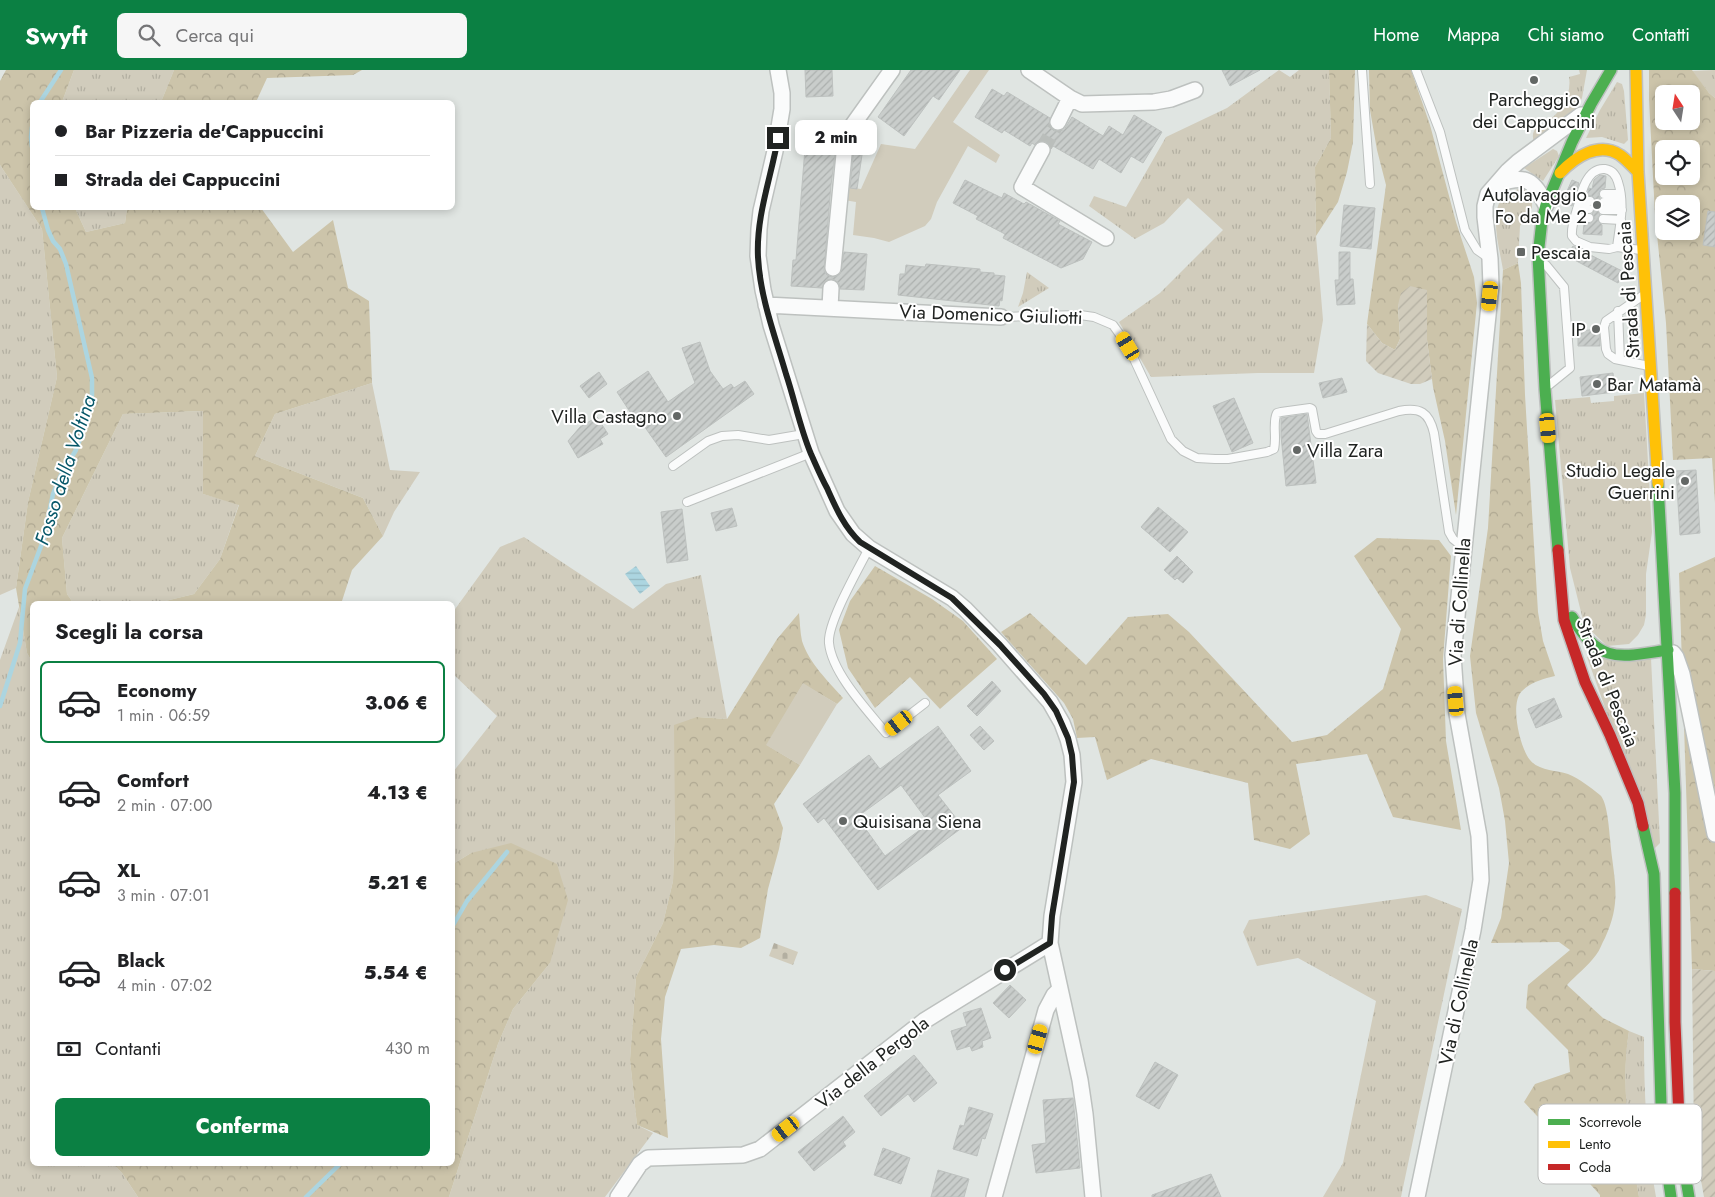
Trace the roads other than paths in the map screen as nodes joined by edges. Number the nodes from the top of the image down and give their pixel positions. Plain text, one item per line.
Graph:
1 (778, 70) edge
2 (892, 70) edge
3 (1029, 70) edge
4 (1362, 70) edge
5 (1416, 70) edge
6 (1611, 70) edge
7 (1636, 70) edge
8 (1196, 90) dead end
9 (1070, 98) junction
10 (1588, 109) junction
11 (1058, 122) tunnel mouth
12 (1572, 142) junction
13 (1538, 148) junction
14 (1042, 150) tunnel mouth
15 (1619, 154) junction
16 (1638, 172) junction
17 (1557, 175) junction
18 (1370, 184) dead end
19 (1498, 184) junction
20 (1579, 201) junction
21 (1621, 202) junction
22 (1546, 205) junction
23 (1575, 218) junction
24 (1589, 218) dead end
25 (1603, 219) dead end
26 (1621, 220) junction
27 (1106, 238) dead end
28 (1617, 247) junction
29 (1643, 251) junction
30 (1538, 256) junction
31 (1490, 259) junction
32 (833, 268) dead end
33 (831, 288) dead end
34 (1646, 293) junction
35 (766, 305) junction
36 (830, 308) junction
37 (1618, 311) junction
38 (1000, 317) joint
39 (1620, 360) junction
40 (1651, 367) junction
41 (1545, 389) junction
42 (804, 434) junction
43 (811, 453) junction
44 (673, 466) dead end
45 (687, 502) dead end
46 (1463, 547) junction
47 (869, 548) junction
48 (1664, 556) junction
49 (1562, 601) junction
50 (1654, 612) dead end
51 (1643, 643) dead end
52 (1668, 650) junction
53 (1604, 654) junction
54 (925, 703) dead end
55 (1715, 834) edge
56 (1050, 943) junction
57 (1060, 990) junction
58 (1661, 1104) edge
59 (1678, 1104) edge
60 (1669, 1184) edge
61 (1687, 1184) edge
62 (618, 1197) edge
63 (994, 1197) edge
64 (1093, 1197) edge
65 (1418, 1197) edge
66 (1671, 1197) edge
67 (1689, 1197) edge

1 - 35 street
2 - 32 street
3 - 9 street
4 - 18 lane
5 - 31 lane
6 - 10 main road, Strada di Pescaia
7 - 16 main road, Strada di Pescaia
8 - 9 street
9 - 11 street
10 - 12 main road, Strada di Pescaia
10 - 13 street, Via di Collinella
12 - 13 street, Via di Collinella
12 - 15 main road
12 - 17 main road, Strada di Pescaia
13 - 19 street, Via di Collinella
14 - 27 street
15 - 16 main road
15 - 17 main road
16 - 29 main road, Strada di Pescaia
17 - 22 main road, Strada di Pescaia
19 - 22 street
19 - 31 street, Via di Collinella
20 - 20 lane
20 - 21 lane
20 - 23 lane
21 - 21 lane
21 - 26 lane
22 - 30 main road, Strada di Pescaia
23 - 24 lane
23 - 28 lane
25 - 26 lane
26 - 28 lane
28 - 29 lane
29 - 34 main road, Strada di Pescaia
30 - 41 main road, Strada di Pescaia
30 - 41 lane
31 - 46 street, Via di Collinella
33 - 36 street
34 - 37 lane
34 - 40 main road, Strada di Pescaia
35 - 36 street, Via Domenico Giuliotti
35 - 42 street
36 - 38 street, Via Domenico Giuliotti
37 - 39 lane
37 - 39 lane
38 - 46 lane, Via Domenico Giuliotti
39 - 40 lane
40 - 48 main road, Strada di Pescaia
41 - 49 main road, Strada di Pescaia
42 - 43 street
42 - 44 lane
43 - 45 lane
43 - 47 street
46 - 65 street, Via di Collinella
47 - 54 lane
47 - 56 street
48 - 50 main road
48 - 52 main road, Strada di Pescaia
49 - 53 main road
49 - 58 main road, Strada di Pescaia
51 - 53 main road
52 - 53 main road
52 - 55 street
52 - 59 main road, Strada di Pescaia
56 - 57 street
56 - 62 street, Via della Pergola
57 - 63 street
57 - 64 street
60 - 66 main road, Strada di Pescaia
61 - 67 main road, Strada di Pescaia

